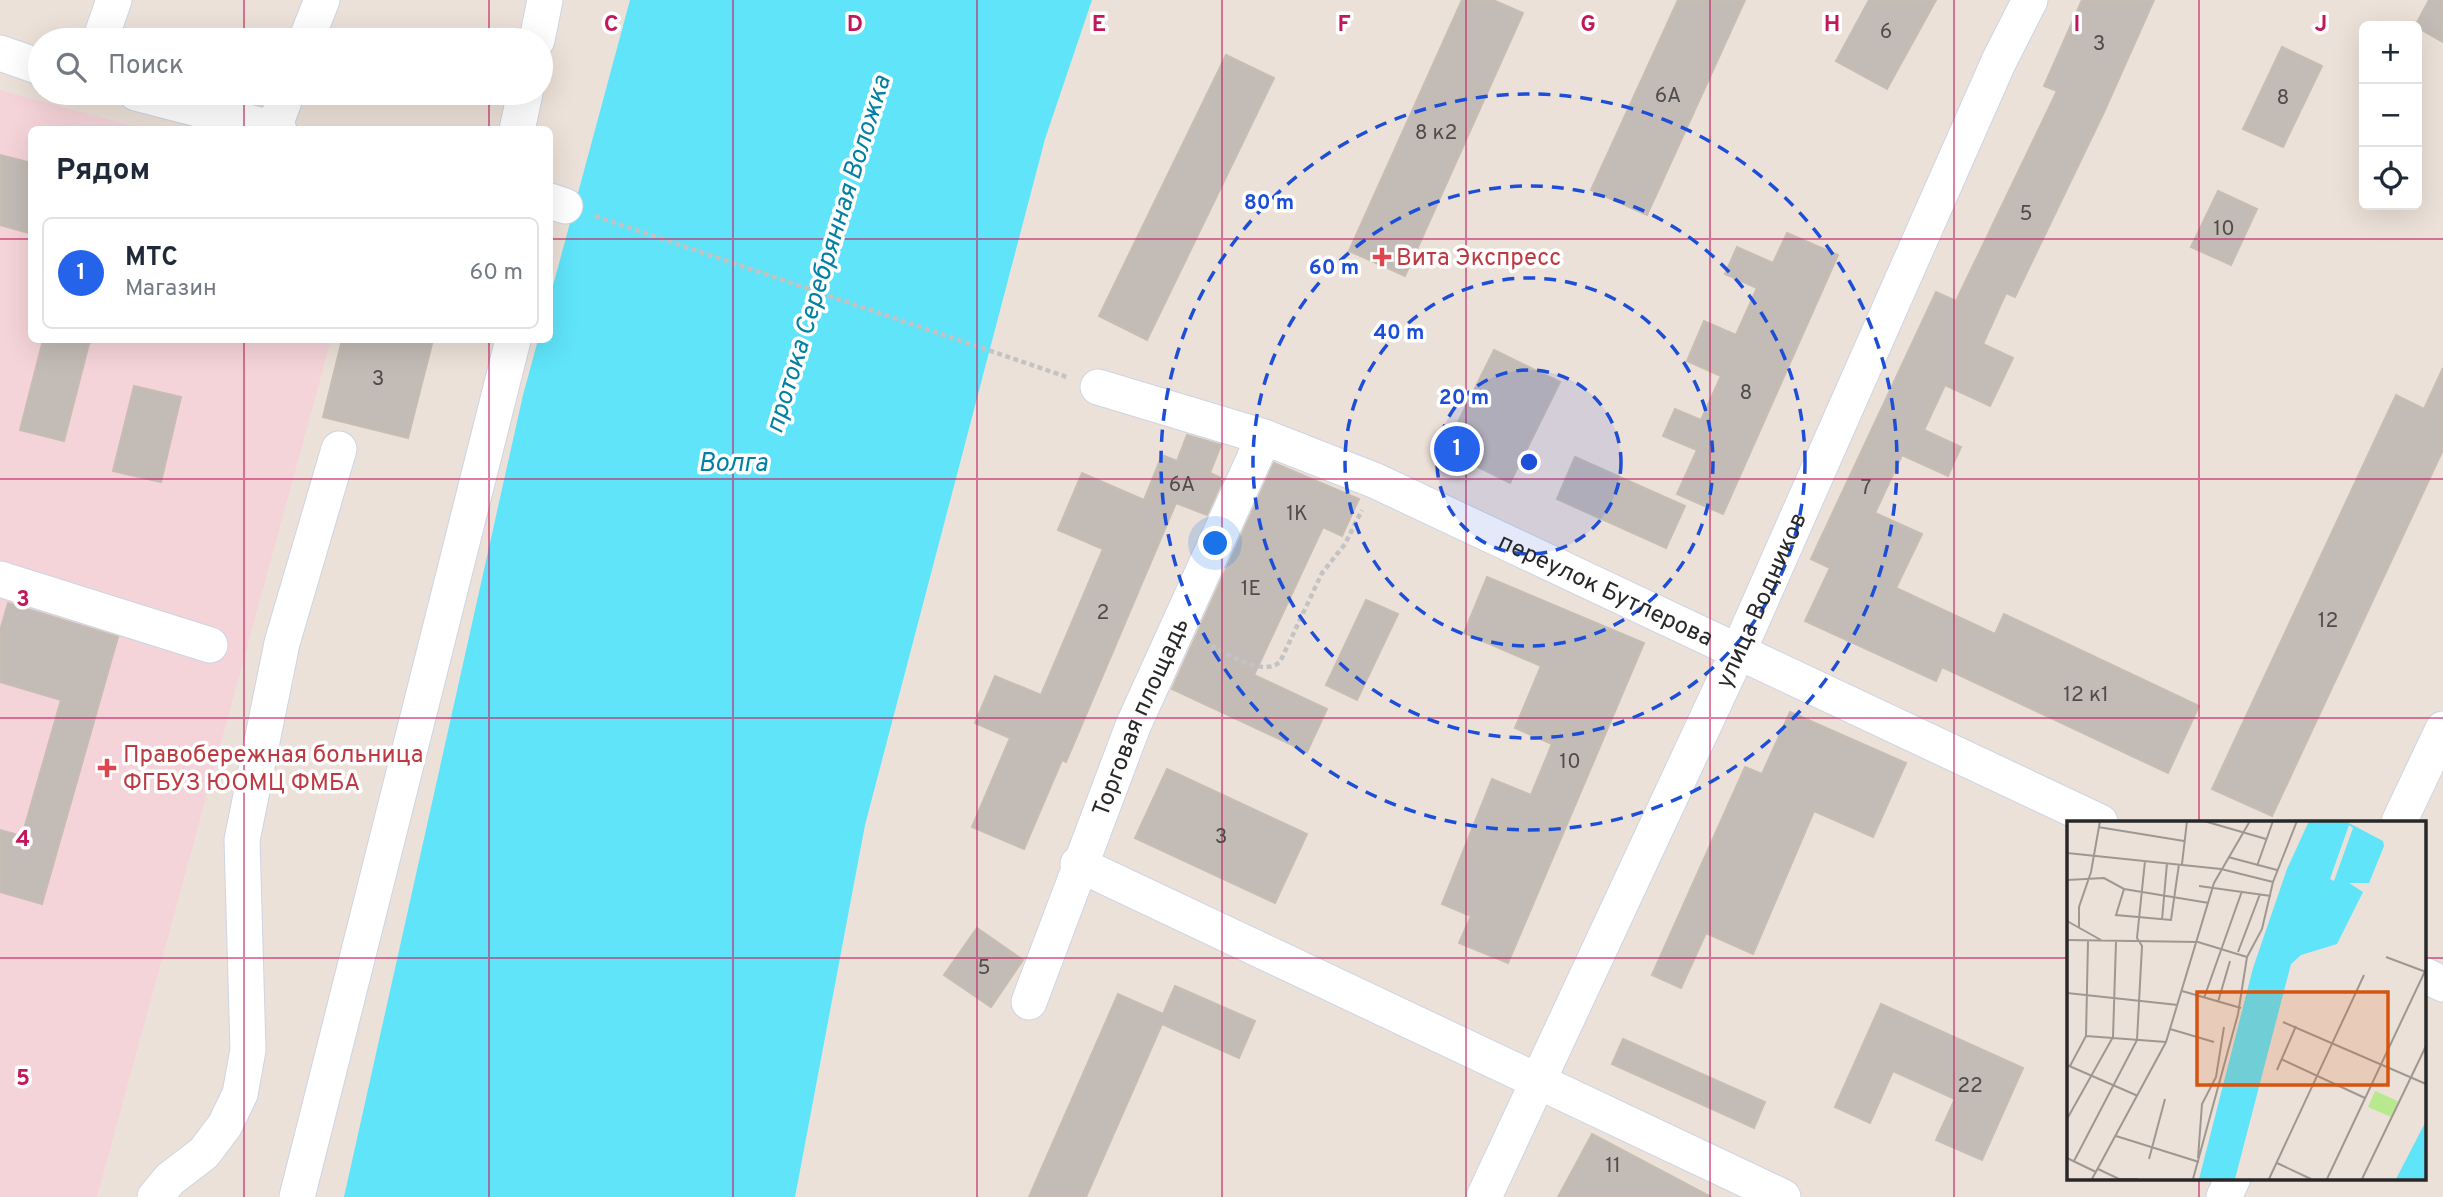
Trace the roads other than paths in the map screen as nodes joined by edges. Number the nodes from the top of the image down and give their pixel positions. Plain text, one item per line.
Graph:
1 (114, 0) edge
2 (321, 0) edge
3 (545, 0) edge
4 (2030, 0) edge
5 (104, 28) edge
6 (310, 28) edge
7 (539, 28) edge
8 (0, 54) edge
9 (28, 63) edge
10 (183, 105) edge
11 (283, 105) edge
12 (522, 105) edge
13 (264, 126) edge
14 (277, 126) edge
15 (518, 126) edge
16 (512, 343) edge
17 (1098, 387) road end
18 (1264, 437) junction
19 (339, 449) dead end
20 (0, 579) edge
21 (210, 645) dead end
22 (1738, 652) junction
23 (2443, 729) edge
24 (2099, 821) edge
25 (2399, 821) edge
26 (1078, 864) junction
27 (2426, 976) edge
28 (2443, 984) edge
29 (1029, 1002) dead end
30 (1538, 1081) junction
31 (2232, 1180) edge
32 (155, 1197) edge
33 (297, 1197) edge
34 (1484, 1197) edge
35 (1783, 1197) edge
36 (2224, 1197) edge

1 - 5 street
2 - 6 street
3 - 7 street
4 - 22 street, улица Водников
8 - 9 street
10 - 13 street
11 - 14 street
12 - 15 street
16 - 33 street
17 - 18 street, переулок Бутлерова
18 - 22 street, переулок Бутлерова
18 - 26 street, Торговая площадь
19 - 32 street
20 - 21 street
22 - 24 street, переулок Бутлерова
22 - 30 street, улица Водников
23 - 25 street
26 - 29 street, Торговая площадь
26 - 30 street
27 - 28 street
30 - 34 street, улица Водников
30 - 35 street
31 - 36 street

